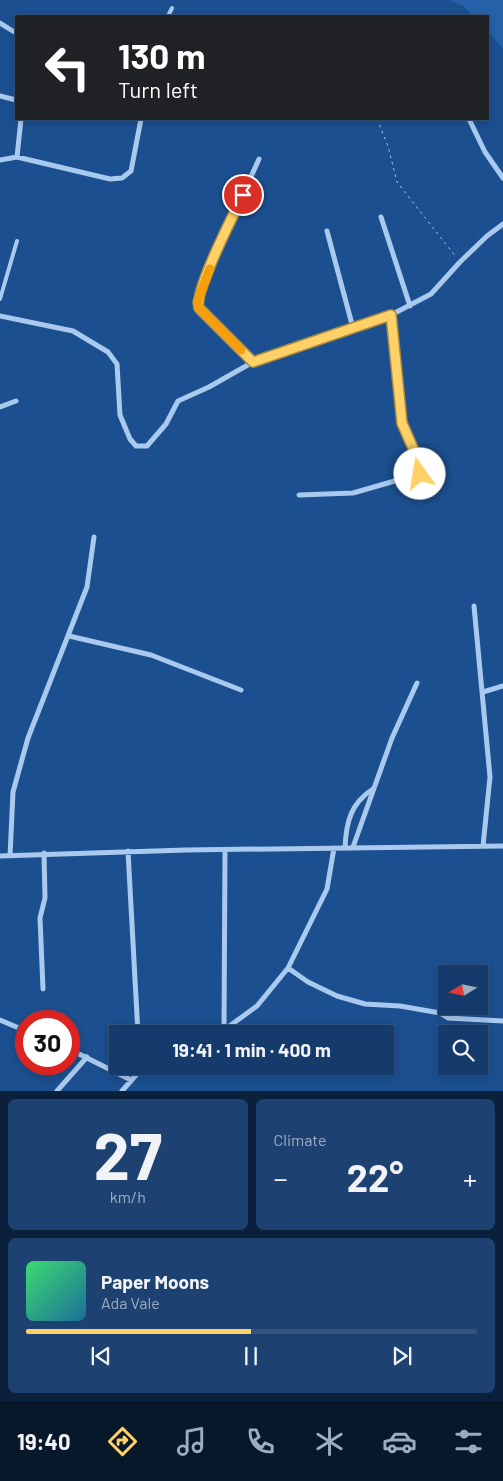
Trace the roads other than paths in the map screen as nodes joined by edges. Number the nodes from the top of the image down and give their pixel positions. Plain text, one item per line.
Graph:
1 (172, 8) dead end
2 (168, 15) edge
3 (0, 23) edge
4 (15, 32) edge
5 (0, 96) edge
6 (15, 100) edge
7 (21, 120) edge
8 (141, 120) edge
9 (469, 120) edge
10 (17, 157) junction
11 (259, 159) dead end
12 (0, 160) edge
13 (503, 178) edge
14 (381, 217) dead end
15 (503, 224) edge
16 (327, 230) dead end
17 (17, 242) dead end
18 (0, 298) edge
19 (410, 306) junction
20 (391, 315) junction
21 (0, 316) edge
22 (353, 328) junction
23 (253, 362) junction
24 (16, 400) dead end
25 (0, 407) edge
26 (299, 495) dead end
27 (94, 537) dead end
28 (474, 606) dead end
29 (69, 636) junction
30 (417, 683) dead end
31 (503, 686) edge
32 (241, 690) dead end
33 (483, 692) junction
34 (374, 788) junction
35 (483, 846) junction
36 (503, 846) edge
37 (334, 848) junction
38 (345, 848) junction
39 (353, 848) junction
40 (225, 850) junction
41 (128, 851) junction
42 (44, 853) junction
43 (0, 856) edge
44 (10, 856) junction
45 (288, 968) junction
46 (43, 989) dead end
47 (503, 1021) edge
48 (1, 1022) edge
49 (138, 1025) edge
50 (224, 1025) edge
51 (231, 1025) edge
52 (15, 1027) edge
53 (80, 1054) edge
54 (86, 1057) junction
55 (136, 1075) edge
56 (131, 1080) junction
57 (57, 1091) edge
58 (122, 1091) edge

1 - 2 lane
3 - 4 street
5 - 6 street
7 - 10 street
8 - 10 street
9 - 13 street
10 - 12 street
11 - 23 street
14 - 19 street
15 - 19 street
16 - 22 street
17 - 18 lane
19 - 20 street
20 - 22 street
20 - 26 street
21 - 23 street
22 - 23 street
24 - 25 street
27 - 29 street
28 - 33 street
29 - 32 street
29 - 44 street
30 - 34 street
31 - 33 street
33 - 35 street
34 - 38 street
34 - 39 street
35 - 36 street
35 - 39 street
37 - 38 street
37 - 40 street
37 - 45 street
38 - 39 street
40 - 41 street
40 - 50 street
41 - 42 street
41 - 49 street
42 - 44 street
42 - 46 street
43 - 44 street
45 - 47 street
45 - 51 street
48 - 52 street
53 - 54 street
54 - 56 street
54 - 57 street
55 - 56 street
56 - 58 street

